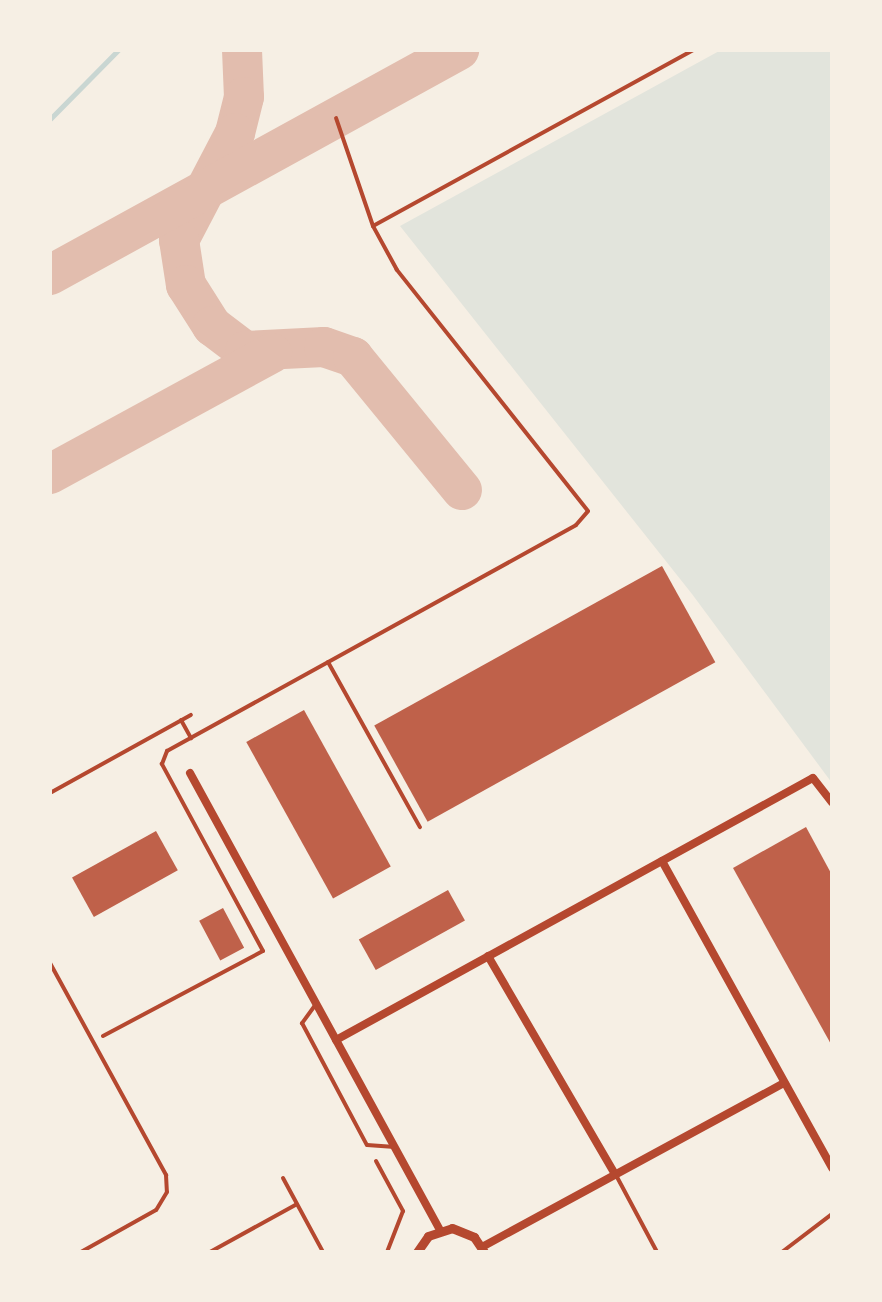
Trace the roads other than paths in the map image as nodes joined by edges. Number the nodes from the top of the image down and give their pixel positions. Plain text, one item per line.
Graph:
1 (693, 50) edge
2 (336, 118) dead end
3 (373, 226) junction
4 (328, 662) junction
5 (191, 715) dead end
6 (181, 720) junction
7 (191, 738) junction
8 (190, 773) dead end
9 (50, 792) edge
10 (832, 802) edge
11 (420, 827) dead end
12 (662, 861) junction
13 (488, 956) junction
14 (50, 963) edge
15 (316, 1004) junction
16 (103, 1036) dead end
17 (336, 1040) junction
18 (784, 1082) junction
19 (394, 1148) junction
20 (376, 1162) dead end
21 (832, 1168) edge
22 (615, 1174) junction
23 (283, 1178) dead end
24 (297, 1204) junction
25 (832, 1214) edge
26 (440, 1230) junction
27 (483, 1249) edge
28 (81, 1252) edge
29 (210, 1252) edge
30 (323, 1252) edge
31 (387, 1252) edge
32 (417, 1252) edge
33 (658, 1252) edge
34 (782, 1252) edge

1 - 3 lane
2 - 3 lane
3 - 4 lane
4 - 7 lane
4 - 11 lane
5 - 6 lane
6 - 7 lane
6 - 9 lane
7 - 16 lane
8 - 15 street
10 - 12 street
12 - 13 street
12 - 18 street
13 - 17 street
13 - 22 street
14 - 28 lane
15 - 17 street
15 - 19 lane
17 - 19 street
18 - 21 street
18 - 22 street
19 - 26 street
20 - 31 lane
22 - 27 street
22 - 33 lane
23 - 24 lane
24 - 29 lane
24 - 30 lane
25 - 34 lane
26 - 27 street
26 - 32 street

